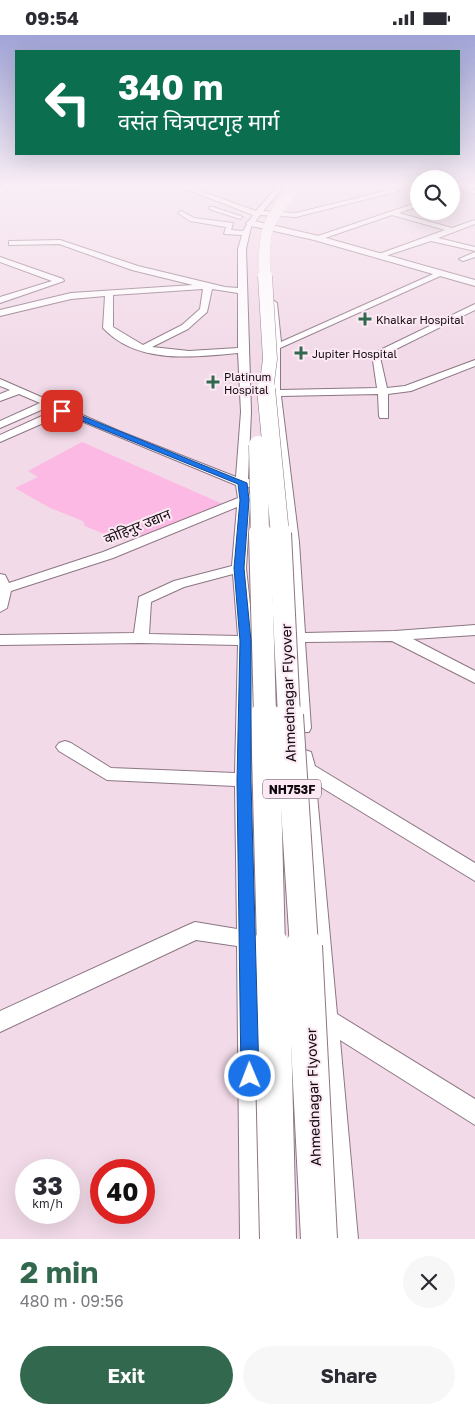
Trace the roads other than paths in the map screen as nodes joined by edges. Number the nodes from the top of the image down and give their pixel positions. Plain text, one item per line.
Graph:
1 (9, 243) edge
2 (63, 243) edge
3 (244, 243) edge
4 (252, 243) edge
5 (262, 243) edge
6 (268, 243) edge
7 (336, 243) edge
8 (415, 243) edge
9 (451, 243) edge
10 (475, 249) edge
11 (0, 253) edge
12 (475, 254) edge
13 (382, 255) junction
14 (0, 259) edge
15 (463, 259) dead end
16 (443, 273) junction
17 (140, 279) junction
18 (475, 283) edge
19 (208, 289) junction
20 (243, 291) junction
21 (108, 293) junction
22 (0, 300) edge
23 (475, 307) edge
24 (0, 313) edge
25 (276, 347) junction
26 (144, 348) junction
27 (242, 350) junction
28 (475, 363) edge
29 (0, 382) edge
30 (18, 391) junction
31 (383, 391) junction
32 (276, 393) junction
33 (0, 398) edge
34 (47, 404) junction
35 (62, 411) junction
36 (384, 416) dead end
37 (0, 425) edge
38 (0, 439) edge
39 (242, 483) junction
40 (286, 491) junction
41 (244, 500) junction
42 (239, 568) junction
43 (1, 585) edge
44 (0, 608) edge
45 (475, 630) edge
46 (395, 636) junction
47 (141, 638) junction
48 (297, 638) junction
49 (0, 640) edge
50 (246, 641) junction
51 (475, 678) edge
52 (65, 747) dead end
53 (306, 769) junction
54 (244, 781) junction
55 (475, 873) edge
56 (247, 939) junction
57 (328, 1020) junction
58 (0, 1022) edge
59 (475, 1113) edge
60 (252, 1239) edge
61 (278, 1239) edge
62 (319, 1239) edge
63 (345, 1239) edge

1 - 11 street
2 - 17 street
3 - 20 street
4 - 61 highway, Ahmednagar Flyover / NH753F, bridge
5 - 62 highway, Ahmednagar Flyover / NH753F, bridge
6 - 25 street
7 - 13 main road
8 - 13 street
9 - 10 street
12 - 15 street
13 - 16 main road
14 - 22 street
16 - 18 main road
16 - 25 street
17 - 19 street
17 - 19 street
17 - 21 street
19 - 20 street
19 - 26 street
20 - 27 street
21 - 24 street
21 - 26 street
23 - 31 street
25 - 32 street
26 - 27 street
27 - 39 street
28 - 31 street
29 - 30 street
30 - 33 street
30 - 34 street
31 - 32 street
31 - 36 street
32 - 40 street
34 - 35 street
34 - 37 street
35 - 38 street
35 - 39 street
39 - 40 street
39 - 41 street
40 - 41 street, कोहिनुर उद्यान
40 - 48 street
41 - 42 street
41 - 43 street, कोहिनुर उद्यान
42 - 47 street
42 - 50 street
43 - 44 street
45 - 46 street
46 - 48 street
46 - 51 street
47 - 49 street
47 - 50 street
48 - 53 street
50 - 54 street
52 - 54 street
53 - 55 street
53 - 57 street
54 - 56 street
56 - 58 street
56 - 60 street
57 - 59 street
57 - 63 street

